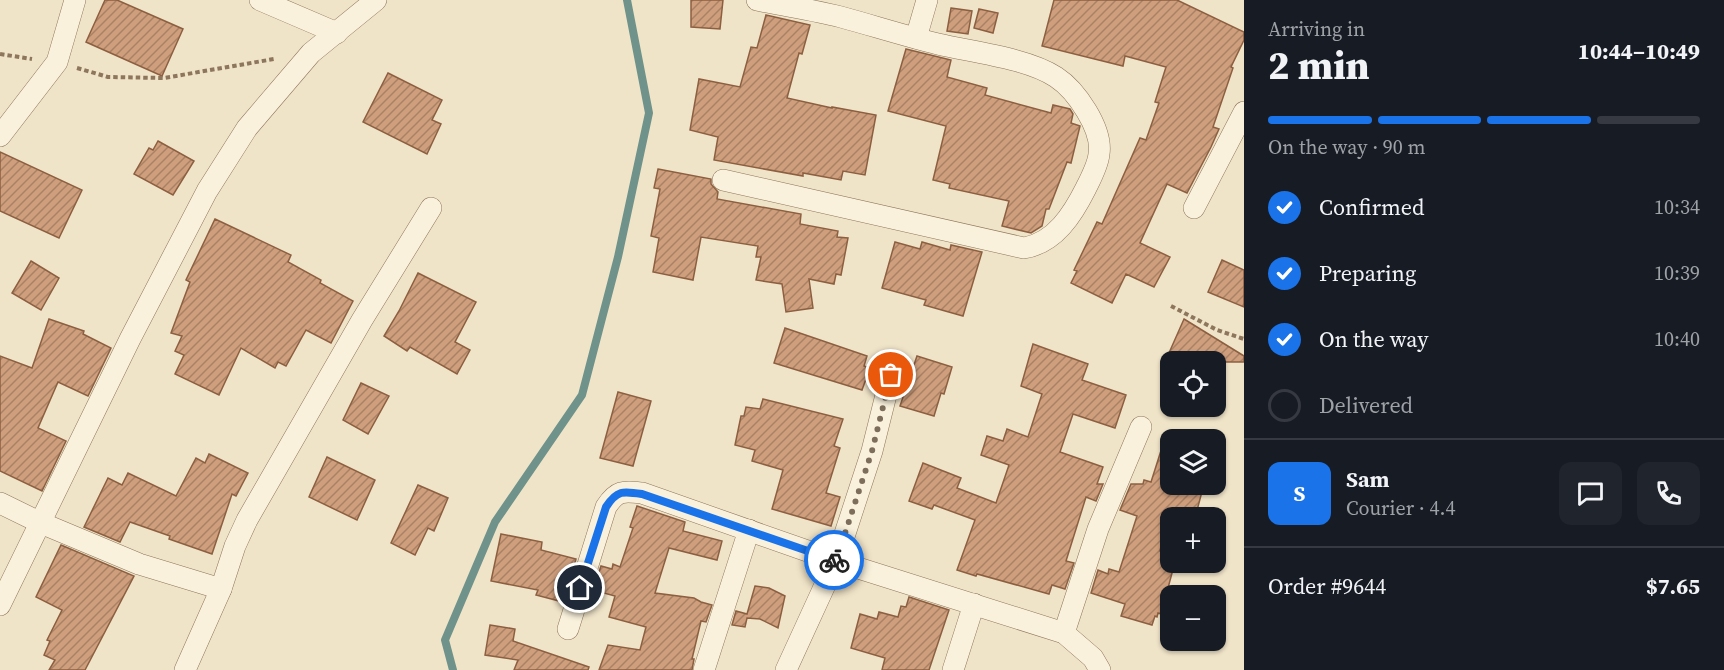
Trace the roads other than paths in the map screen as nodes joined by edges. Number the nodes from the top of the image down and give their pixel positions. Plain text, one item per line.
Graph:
1 (75, 0) edge
2 (260, 0) edge
3 (376, 0) edge
4 (757, 0) edge
5 (927, 0) edge
6 (337, 33) junction
7 (916, 38) junction
8 (1244, 112) edge
9 (0, 136) edge
10 (723, 180) dead end
11 (430, 208) dead end
12 (1194, 208) dead end
13 (891, 375) dead end
14 (1141, 427) dead end
15 (0, 503) edge
16 (41, 523) junction
17 (749, 531) junction
18 (836, 561) junction
19 (221, 589) junction
20 (974, 604) junction
21 (0, 605) edge
22 (568, 629) dead end
23 (1064, 633) junction
24 (185, 670) edge
25 (704, 670) edge
26 (786, 670) edge
27 (953, 670) edge
28 (1100, 670) edge

1 - 9 street
2 - 6 street
3 - 6 street
4 - 7 street
5 - 7 street
6 - 16 street
7 - 10 street
8 - 12 street
11 - 19 street
13 - 18 street
14 - 23 street
15 - 16 street
16 - 19 street
16 - 21 street
17 - 18 street
17 - 22 street
17 - 25 street
18 - 20 street
18 - 26 street
19 - 24 street
20 - 23 street
20 - 27 street
23 - 28 street

